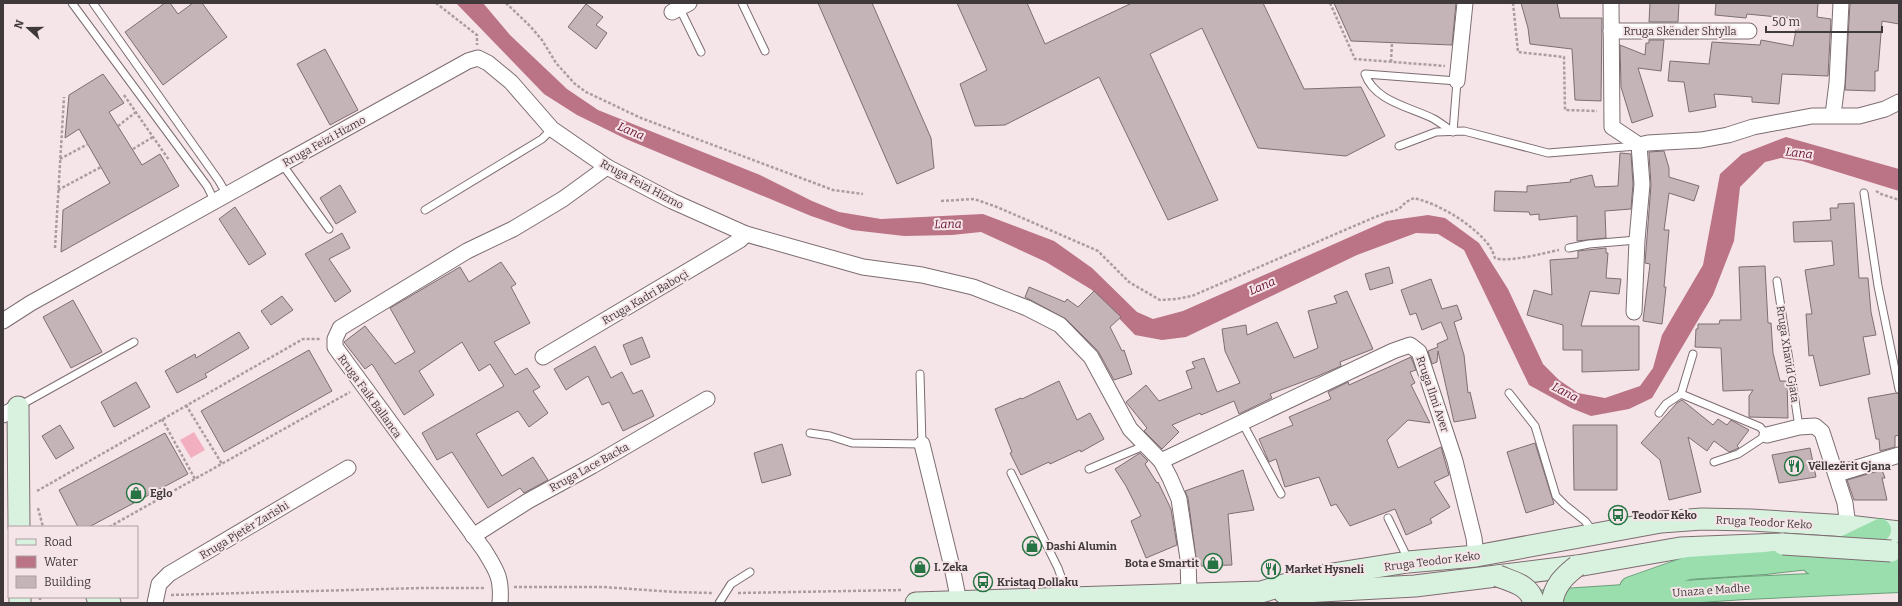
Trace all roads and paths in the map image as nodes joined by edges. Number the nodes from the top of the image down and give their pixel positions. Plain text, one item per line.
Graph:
1 (72, 3) edge
2 (93, 3) edge
3 (436, 3) edge
4 (506, 3) edge
5 (742, 3) edge
6 (1330, 3) edge
7 (1465, 3) edge
8 (1513, 3) edge
9 (1611, 3) edge
10 (1841, 3) edge
11 (680, 8) edge
12 (1338, 12) dead end
13 (1335, 15) junction
14 (1611, 31) junction
15 (1749, 31) dead end
16 (1392, 42) dead end
17 (764, 51) dead end
18 (701, 52) dead end
19 (478, 58) junction
20 (1391, 62) junction
21 (1458, 74) junction
22 (120, 89) dead end
23 (64, 97) dead end
24 (1899, 102) edge
25 (136, 112) junction
26 (1612, 112) junction
27 (1833, 115) junction
28 (118, 126) dead end
29 (552, 129) junction
30 (1453, 132) junction
31 (153, 137) junction
32 (88, 144) dead end
33 (1639, 145) junction
34 (1399, 146) dead end
35 (132, 149) dead end
36 (59, 159) junction
37 (169, 160) dead end
38 (282, 164) junction
39 (102, 167) dead end
40 (607, 167) junction
41 (58, 190) junction
42 (1864, 193) joint
43 (863, 194) dead end
44 (221, 199) junction
45 (1899, 200) edge
46 (941, 201) dead end
47 (425, 210) dead end
48 (329, 229) dead end
49 (746, 234) junction
50 (1637, 240) junction
51 (55, 248) dead end
52 (1569, 248) joint
53 (1777, 281) dead end
54 (1634, 312) dead end
55 (3, 321) edge
56 (303, 339) dead end
57 (134, 342) dead end
58 (1692, 354) dead end
59 (543, 357) dead end
60 (920, 374) dead end
61 (362, 385) junction
62 (1899, 389) edge
63 (1509, 393) dead end
64 (1681, 394) junction
65 (707, 400) dead end
66 (186, 405) junction
67 (10, 411) edge
68 (1659, 413) dead end
69 (162, 419) junction
70 (1243, 424) junction
71 (1799, 427) junction
72 (810, 433) dead end
73 (1767, 435) junction
74 (922, 444) junction
75 (1146, 445) junction
76 (1899, 456) edge
77 (1162, 461) junction
78 (1714, 462) dead end
79 (222, 464) junction
80 (348, 468) dead end
81 (1089, 469) dead end
82 (1011, 472) dead end
83 (1837, 474) junction
84 (196, 479) junction
85 (35, 493) dead end
86 (1281, 494) dead end
87 (19, 518) edge
88 (1388, 518) dead end
89 (31, 526) edge
90 (112, 526) edge
91 (1848, 526) junction
92 (1597, 535) junction
93 (473, 536) junction
94 (1894, 546) edge
95 (1476, 556) junction
96 (1408, 562) junction
97 (1765, 563) junction
98 (1577, 566) junction
99 (750, 572) dead end
100 (1498, 576) junction
101 (1899, 581) edge
102 (501, 588) junction
103 (1261, 592) junction
104 (1189, 593) junction
105 (725, 594) junction
106 (910, 596) edge
107 (1608, 596) junction
108 (99, 598) edge
109 (1069, 598) junction
110 (155, 599) edge
111 (959, 602) edge
112 (110, 603) edge
113 (500, 603) edge
114 (719, 603) edge
115 (1523, 603) edge
116 (1534, 603) edge
117 (1552, 603) edge

1 - 44 lane
2 - 44 lane
3 - 19 path
4 - 43 path
5 - 17 lane
6 - 13 path
7 - 21 street
8 - 26 path
9 - 14 street, Rruga Skënder Shtylla
10 - 27 street
11 - 18 lane
12 - 13 path
13 - 20 path
14 - 15 street, Rruga Skënder Shtylla
14 - 26 street, Rruga Skënder Shtylla
16 - 20 path
19 - 29 street, Rruga Feizi Hizmo
19 - 38 street, Rruga Feizi Hizmo
20 - 21 path
21 - 30 lane
21 - 30 lane
22 - 25 path
23 - 36 path
24 - 27 street
25 - 28 path
25 - 31 path
26 - 33 street, Rruga Skënder Shtylla
27 - 33 street
29 - 40 street, Rruga Feizi Hizmo
29 - 47 lane
30 - 33 lane
30 - 34 lane
31 - 35 path
31 - 37 path
32 - 36 path
33 - 50 street
36 - 41 path
38 - 44 street, Rruga Feizi Hizmo
38 - 48 lane
39 - 41 path
40 - 49 street, Rruga Feizi Hizmo
40 - 61 street, Rruga Faik Ballanca
41 - 51 path
42 - 45 path
42 - 62 lane
44 - 55 street, Rruga Feizi Hizmo
46 - 52 path
49 - 59 street, Rruga Kadri Baboçi
49 - 75 street, Rruga Feizi Hizmo
50 - 52 lane
50 - 54 street
53 - 71 lane, Rruga Xhavid Gjata
56 - 66 path
57 - 67 lane
58 - 64 lane
60 - 74 lane
61 - 79 path
61 - 93 street, Rruga Faik Ballanca
63 - 92 lane
64 - 68 lane
64 - 73 lane
65 - 93 street, Rruga Lace Backa
66 - 69 path
66 - 79 path
67 - 87 main road
69 - 84 path
69 - 85 path
70 - 77 street, Rruga Ilmi Aver
70 - 86 lane
70 - 95 street, Rruga Ilmi Aver
71 - 73 street
71 - 83 street
72 - 74 lane
73 - 78 lane
74 - 111 street
75 - 77 street, Rruga Feizi Hizmo
75 - 81 lane
76 - 83 street
77 - 104 street, Rruga Feizi Hizmo
79 - 84 path
80 - 110 street, Rruga Pjetër Zarishi
82 - 109 lane
83 - 91 street
84 - 90 path
87 - 89 main road
88 - 96 lane
91 - 92 main road, Rruga Teodor Keko
91 - 94 main road, Rruga Teodor Keko
92 - 95 main road, Rruga Teodor Keko
93 - 102 street, Rruga Faik Ballanca
94 - 97 highway
94 - 97 highway
94 - 98 main road, bridge
95 - 96 main road, Rruga Teodor Keko
96 - 103 main road, Rruga Teodor Keko
97 - 107 highway
98 - 100 main road, bridge
98 - 117 main road, bridge
99 - 105 lane
100 - 103 main road
100 - 116 main road, bridge
101 - 107 highway, Unaza e Madhe
102 - 105 path
102 - 110 path
102 - 113 street, Rruga Faik Ballanca
103 - 104 main road, Rruga Teodor Keko
104 - 109 main road, Rruga Teodor Keko
105 - 106 path
105 - 114 lane
106 - 111 main road, Rruga Teodor Keko
107 - 115 highway, Unaza e Madhe
108 - 112 main road
109 - 111 main road, Rruga Teodor Keko

